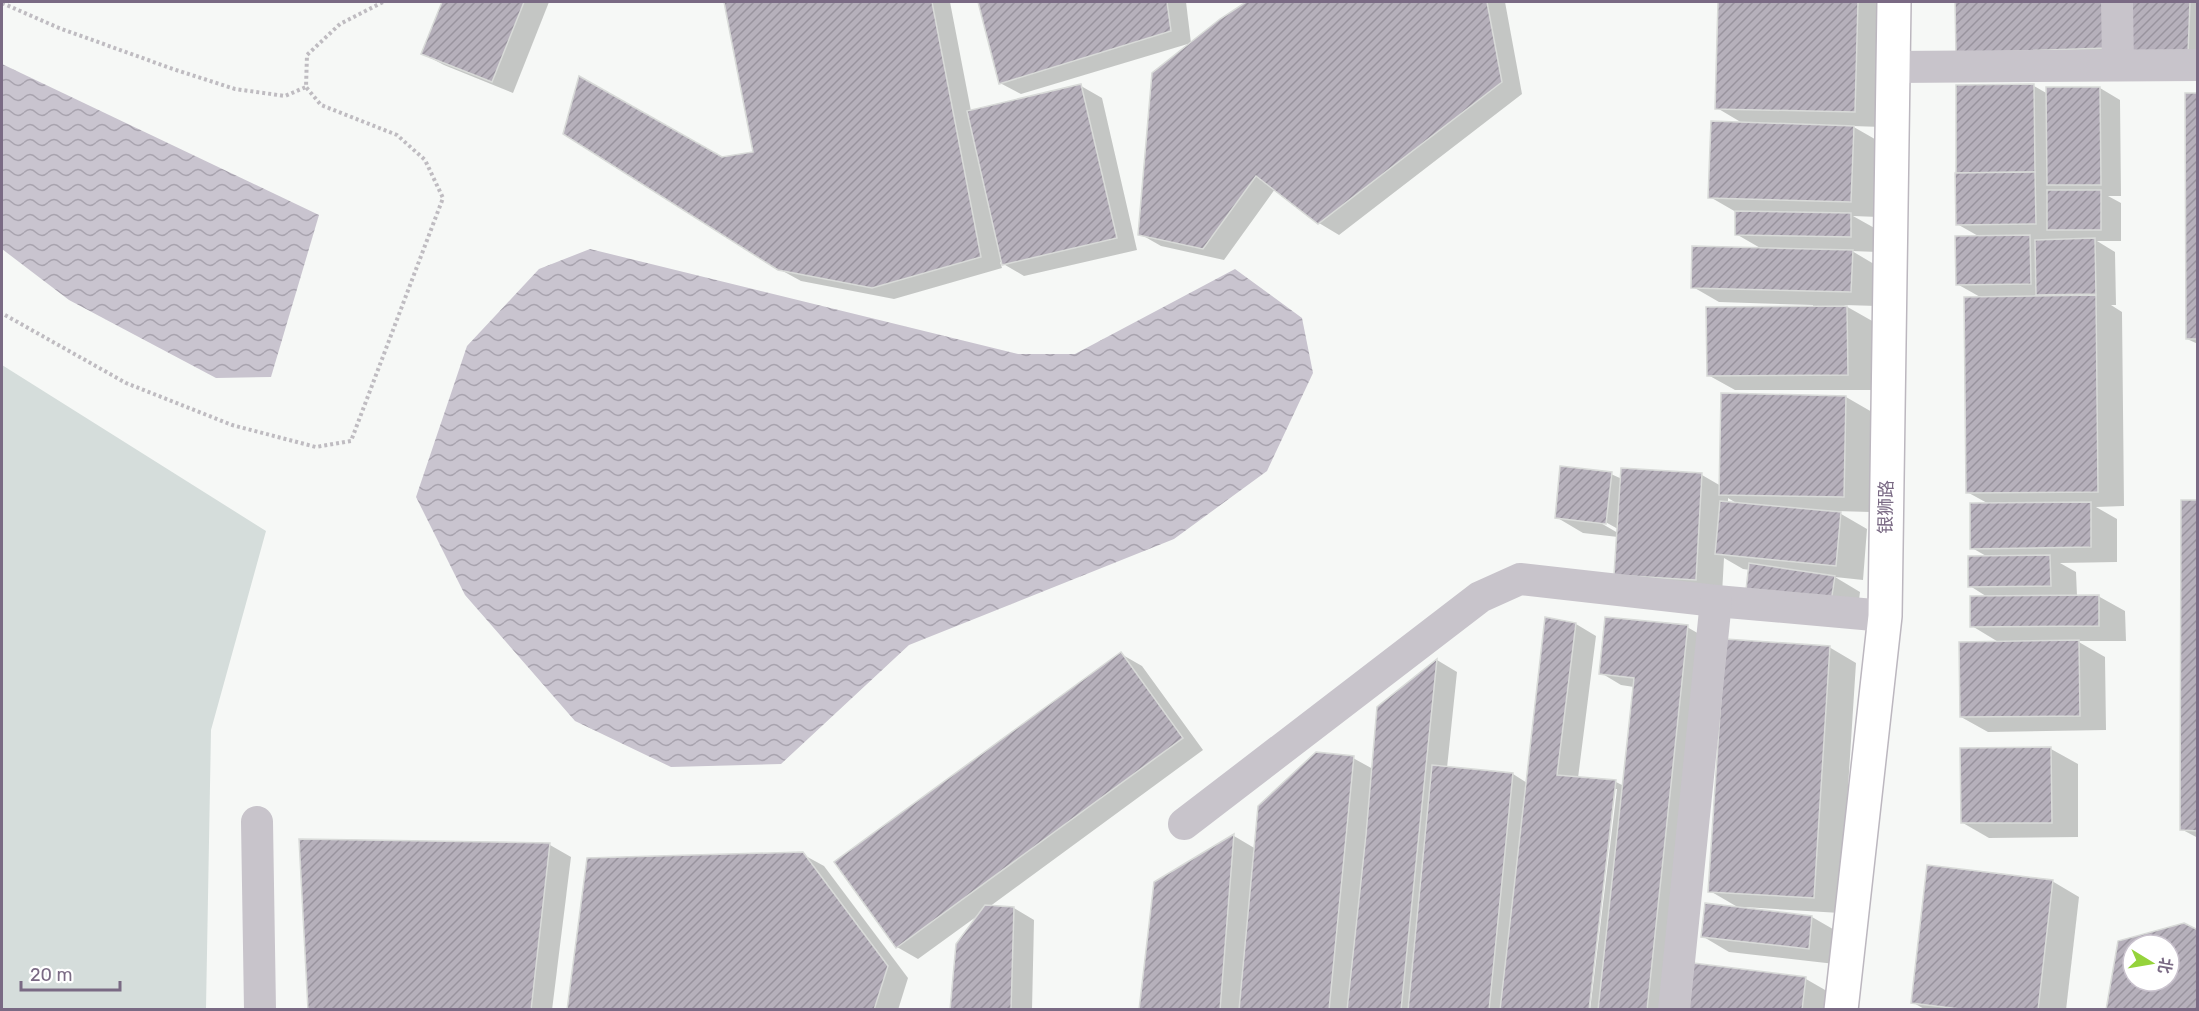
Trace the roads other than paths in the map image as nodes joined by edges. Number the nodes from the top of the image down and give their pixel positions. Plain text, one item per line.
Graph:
1 (1894, 2) edge
2 (2116, 2) edge
3 (2198, 65) edge
4 (2118, 66) junction
5 (1893, 67) junction
6 (1716, 601) junction
7 (1885, 616) junction
8 (257, 822) dead end
9 (1184, 824) dead end
10 (260, 1010) edge
11 (1674, 1010) edge
12 (1841, 1010) edge

1 - 5 main road, 银狮路
2 - 4 street
3 - 4 street
4 - 5 street
5 - 7 main road, 银狮路
6 - 7 street
6 - 9 street
6 - 11 street
7 - 12 main road, 银狮路
8 - 10 street

